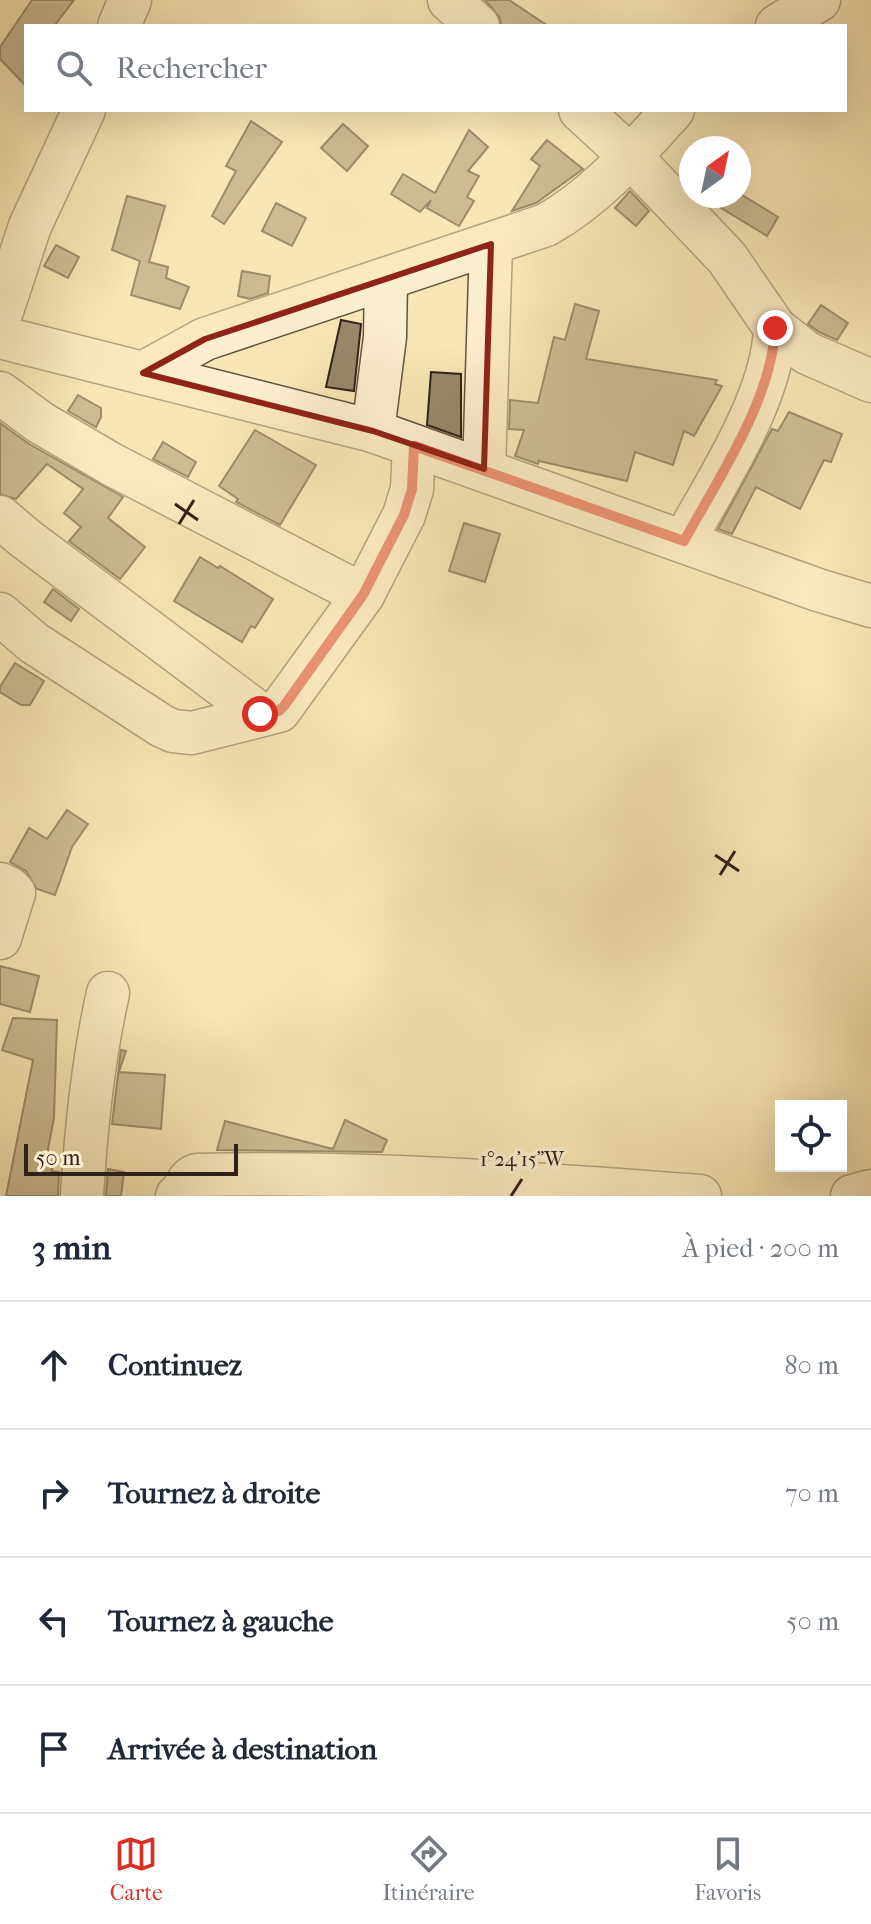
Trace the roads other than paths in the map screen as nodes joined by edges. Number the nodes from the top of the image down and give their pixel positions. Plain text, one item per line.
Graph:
1 (130, 0) edge
2 (449, 0) edge
3 (819, 0) edge
4 (120, 24) edge
5 (476, 24) edge
6 (780, 24) edge
7 (83, 112) edge
8 (582, 112) edge
9 (671, 112) edge
10 (631, 157) junction
11 (491, 244) junction
12 (386, 280) junction
13 (0, 317) edge
14 (775, 328) junction
15 (0, 337) edge
16 (143, 373) junction
17 (871, 381) edge
18 (0, 393) edge
19 (373, 431) junction
20 (414, 446) junction
21 (484, 469) junction
22 (0, 517) edge
23 (684, 541) junction
24 (363, 595) junction
25 (871, 606) edge
26 (0, 614) edge
27 (260, 714) junction
28 (0, 884) edge
29 (0, 938) edge
30 (108, 993) dead end
31 (262, 1185) edge
32 (419, 1186) edge
33 (871, 1191) edge
34 (82, 1196) edge
35 (177, 1196) edge
36 (700, 1196) edge
37 (852, 1196) edge

1 - 4 street
2 - 5 street
3 - 6 street
7 - 13 street
8 - 10 street
9 - 10 street
10 - 11 street
10 - 14 street
11 - 12 street
11 - 21 street
12 - 16 street
12 - 19 street
14 - 17 street
14 - 23 street
15 - 16 street
16 - 19 street
18 - 24 street
19 - 20 street
20 - 21 street
20 - 24 street
21 - 23 street
22 - 27 street
23 - 25 street
24 - 27 street
26 - 27 street
28 - 29 street
30 - 34 street
31 - 32 street
31 - 35 street
32 - 36 street
33 - 37 street

